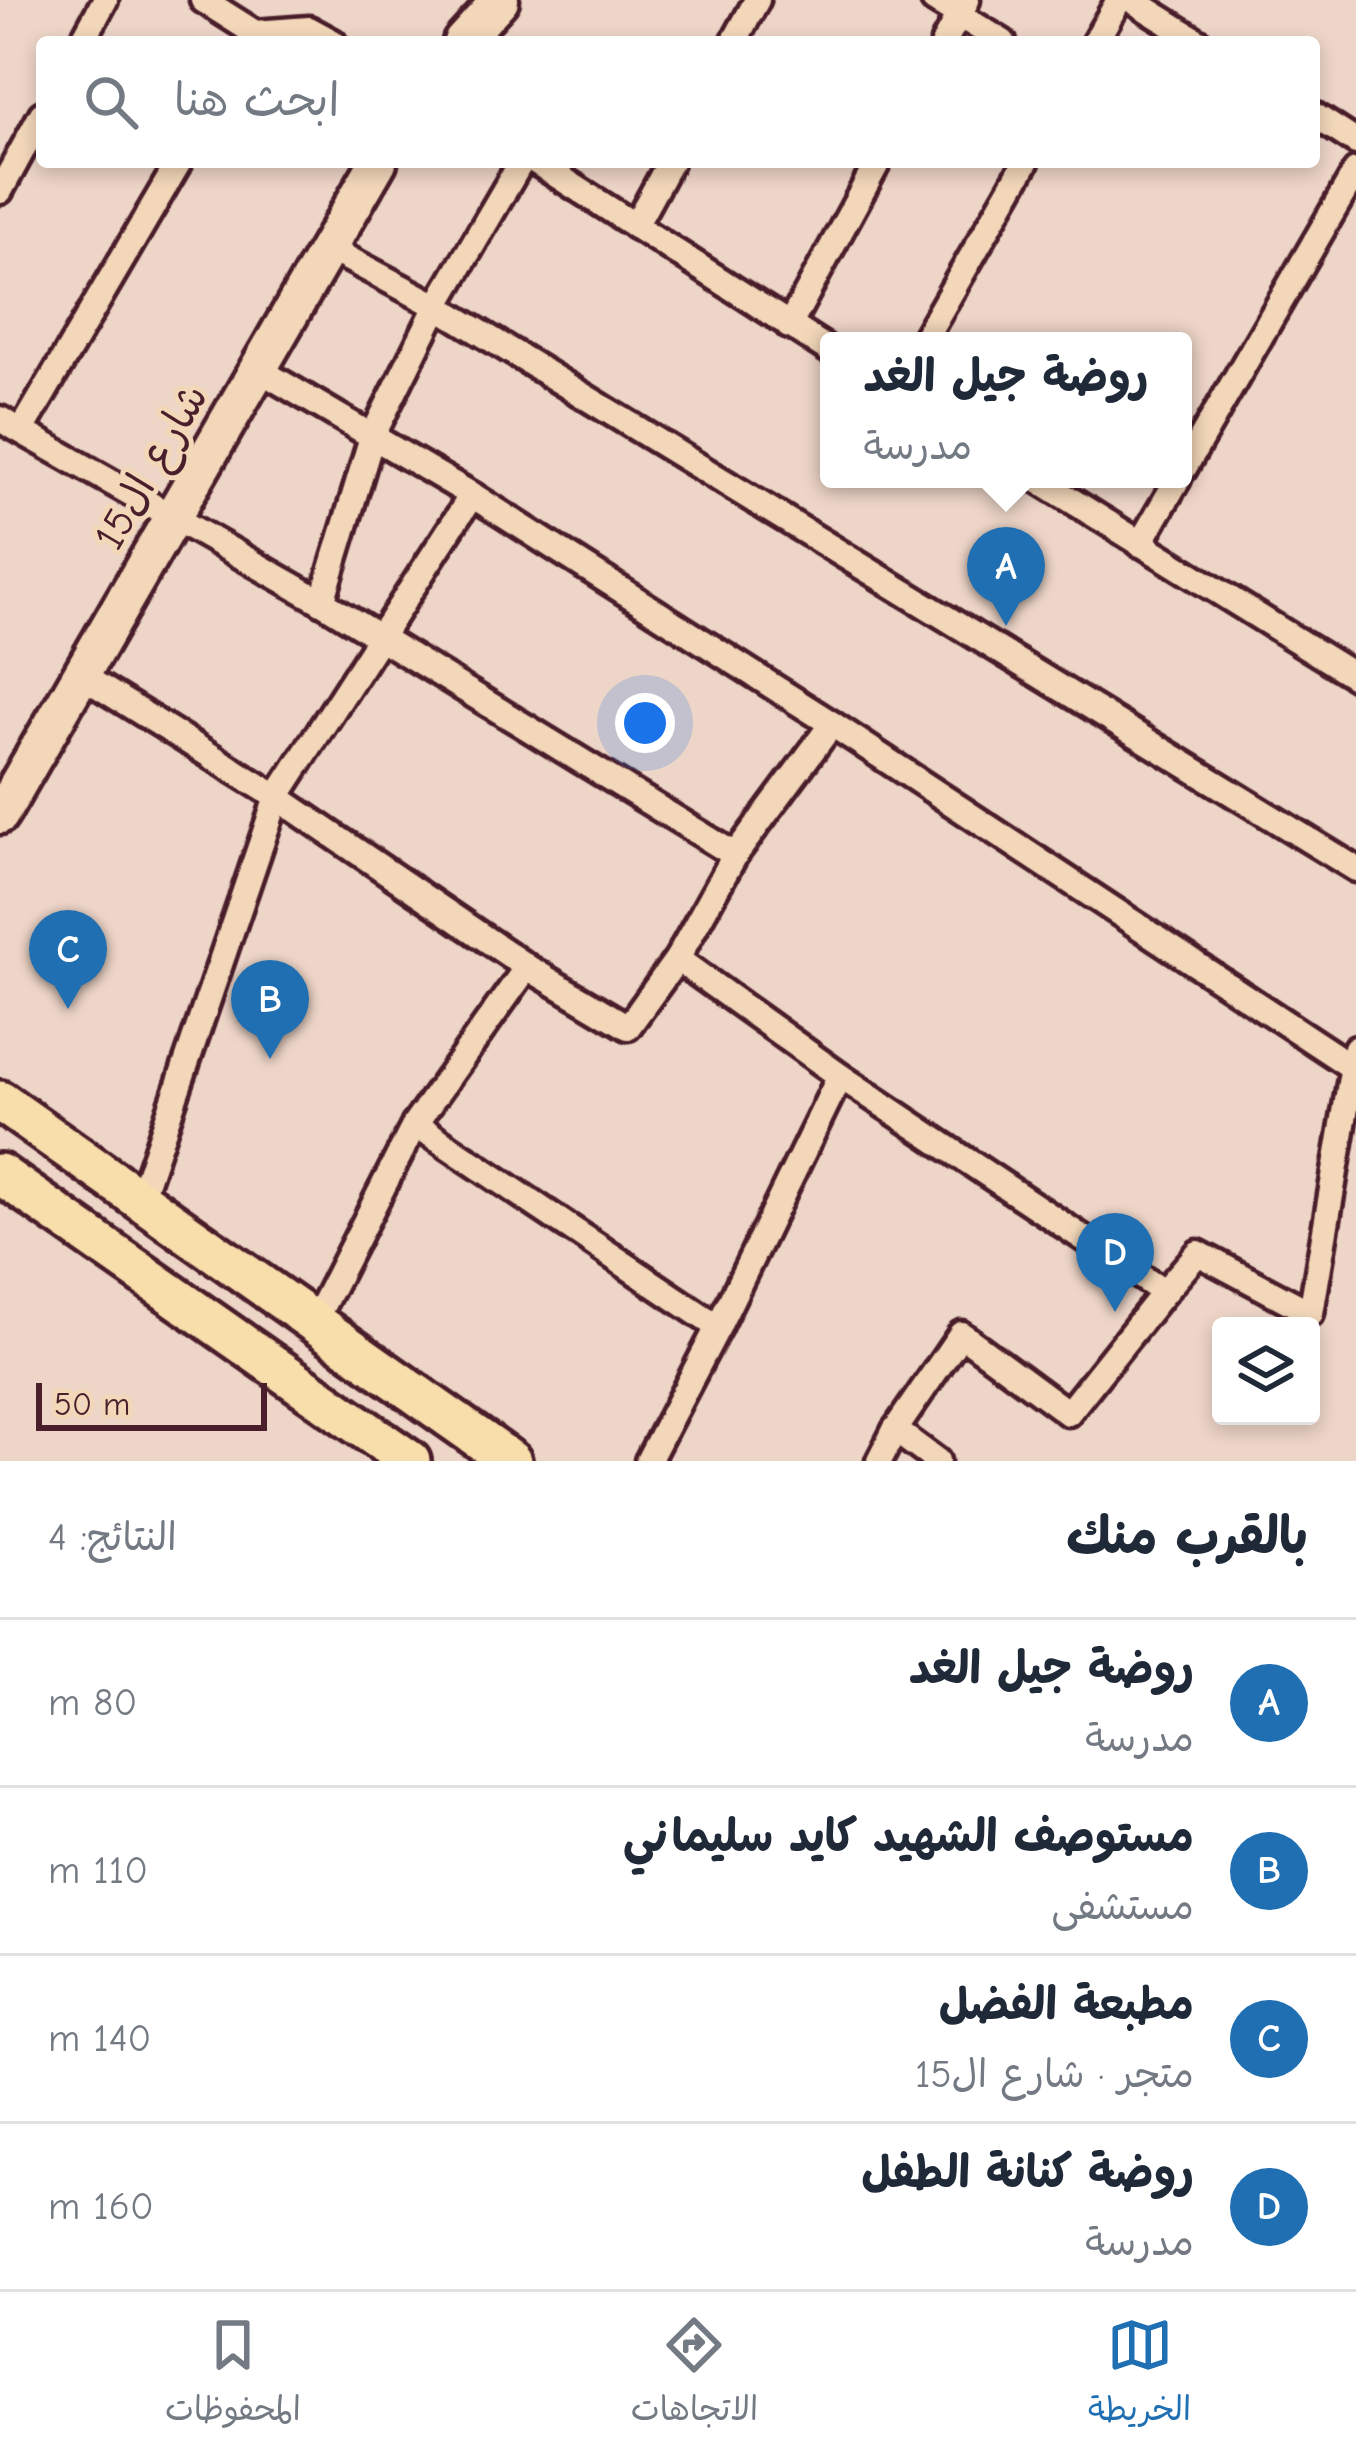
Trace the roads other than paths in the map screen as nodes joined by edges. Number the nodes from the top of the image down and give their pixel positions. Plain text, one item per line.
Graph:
1 (105, 0) edge
2 (203, 0) edge
3 (500, 0) edge
4 (757, 0) edge
5 (934, 0) edge
6 (1119, 0) edge
7 (1132, 0) edge
8 (963, 8) edge
9 (85, 36) edge
10 (249, 36) edge
11 (265, 36) edge
12 (322, 36) edge
13 (467, 36) edge
14 (737, 36) edge
15 (947, 36) edge
16 (996, 36) edge
17 (1098, 36) edge
18 (1189, 36) edge
19 (1320, 119) edge
20 (36, 125) edge
21 (1356, 142) edge
22 (175, 168) edge
23 (375, 168) edge
24 (518, 168) edge
25 (545, 168) edge
26 (667, 168) edge
27 (875, 168) edge
28 (1023, 168) edge
29 (1356, 171) edge
30 (0, 190) edge
31 (635, 226) junction
32 (328, 248) junction
33 (437, 307) junction
34 (789, 326) junction
35 (928, 332) edge
36 (820, 345) edge
37 (258, 369) junction
38 (11, 425) edge
39 (372, 437) junction
40 (1192, 454) edge
41 (1051, 488) edge
42 (1173, 488) edge
43 (472, 495) junction
44 (171, 518) junction
45 (1140, 544) junction
46 (322, 602) junction
47 (380, 638) junction
48 (81, 675) junction
49 (1356, 677) edge
50 (832, 724) junction
51 (277, 797) junction
52 (0, 815) edge
53 (735, 855) junction
54 (1356, 869) edge
55 (677, 959) junction
56 (526, 967) junction
57 (1354, 1057) edge
58 (840, 1076) junction
59 (0, 1101) edge
60 (415, 1124) junction
61 (0, 1174) edge
62 (140, 1199) junction
63 (1165, 1292) junction
64 (314, 1322) junction
65 (718, 1327) junction
66 (895, 1430) junction
67 (410, 1461) edge
68 (511, 1461) edge
69 (649, 1461) edge
70 (879, 1461) edge
71 (937, 1461) edge

1 - 9 street
2 - 10 street
3 - 13 main road
4 - 14 street
5 - 8 street
6 - 17 street
7 - 18 street
8 - 15 street
8 - 16 street
11 - 12 street
19 - 21 street
20 - 30 street
22 - 38 street
23 - 32 main road, شارع ال15
24 - 33 street
25 - 31 street
26 - 31 street
27 - 34 street
28 - 35 street
29 - 40 street
31 - 34 street
32 - 33 street
32 - 37 main road, شارع ال15
33 - 39 street
33 - 54 street
34 - 36 street
37 - 39 street
37 - 44 main road, شارع ال15
38 - 44 street
39 - 43 street
39 - 46 street
41 - 45 street
42 - 45 street
43 - 47 street
43 - 50 street
44 - 46 street
44 - 48 main road, شارع ال15
45 - 49 street
46 - 47 street
47 - 51 street
47 - 53 street
48 - 51 street
48 - 52 main road, شارع ال15
50 - 53 street
50 - 57 street
51 - 56 street
51 - 62 street
53 - 55 street
55 - 56 street
55 - 58 street
56 - 60 street
57 - 63 street
58 - 63 street
58 - 65 street
59 - 62 main road
60 - 64 street
60 - 65 street
61 - 67 main road
62 - 64 main road
63 - 66 street
64 - 68 main road
65 - 69 street
66 - 70 street
66 - 71 street

